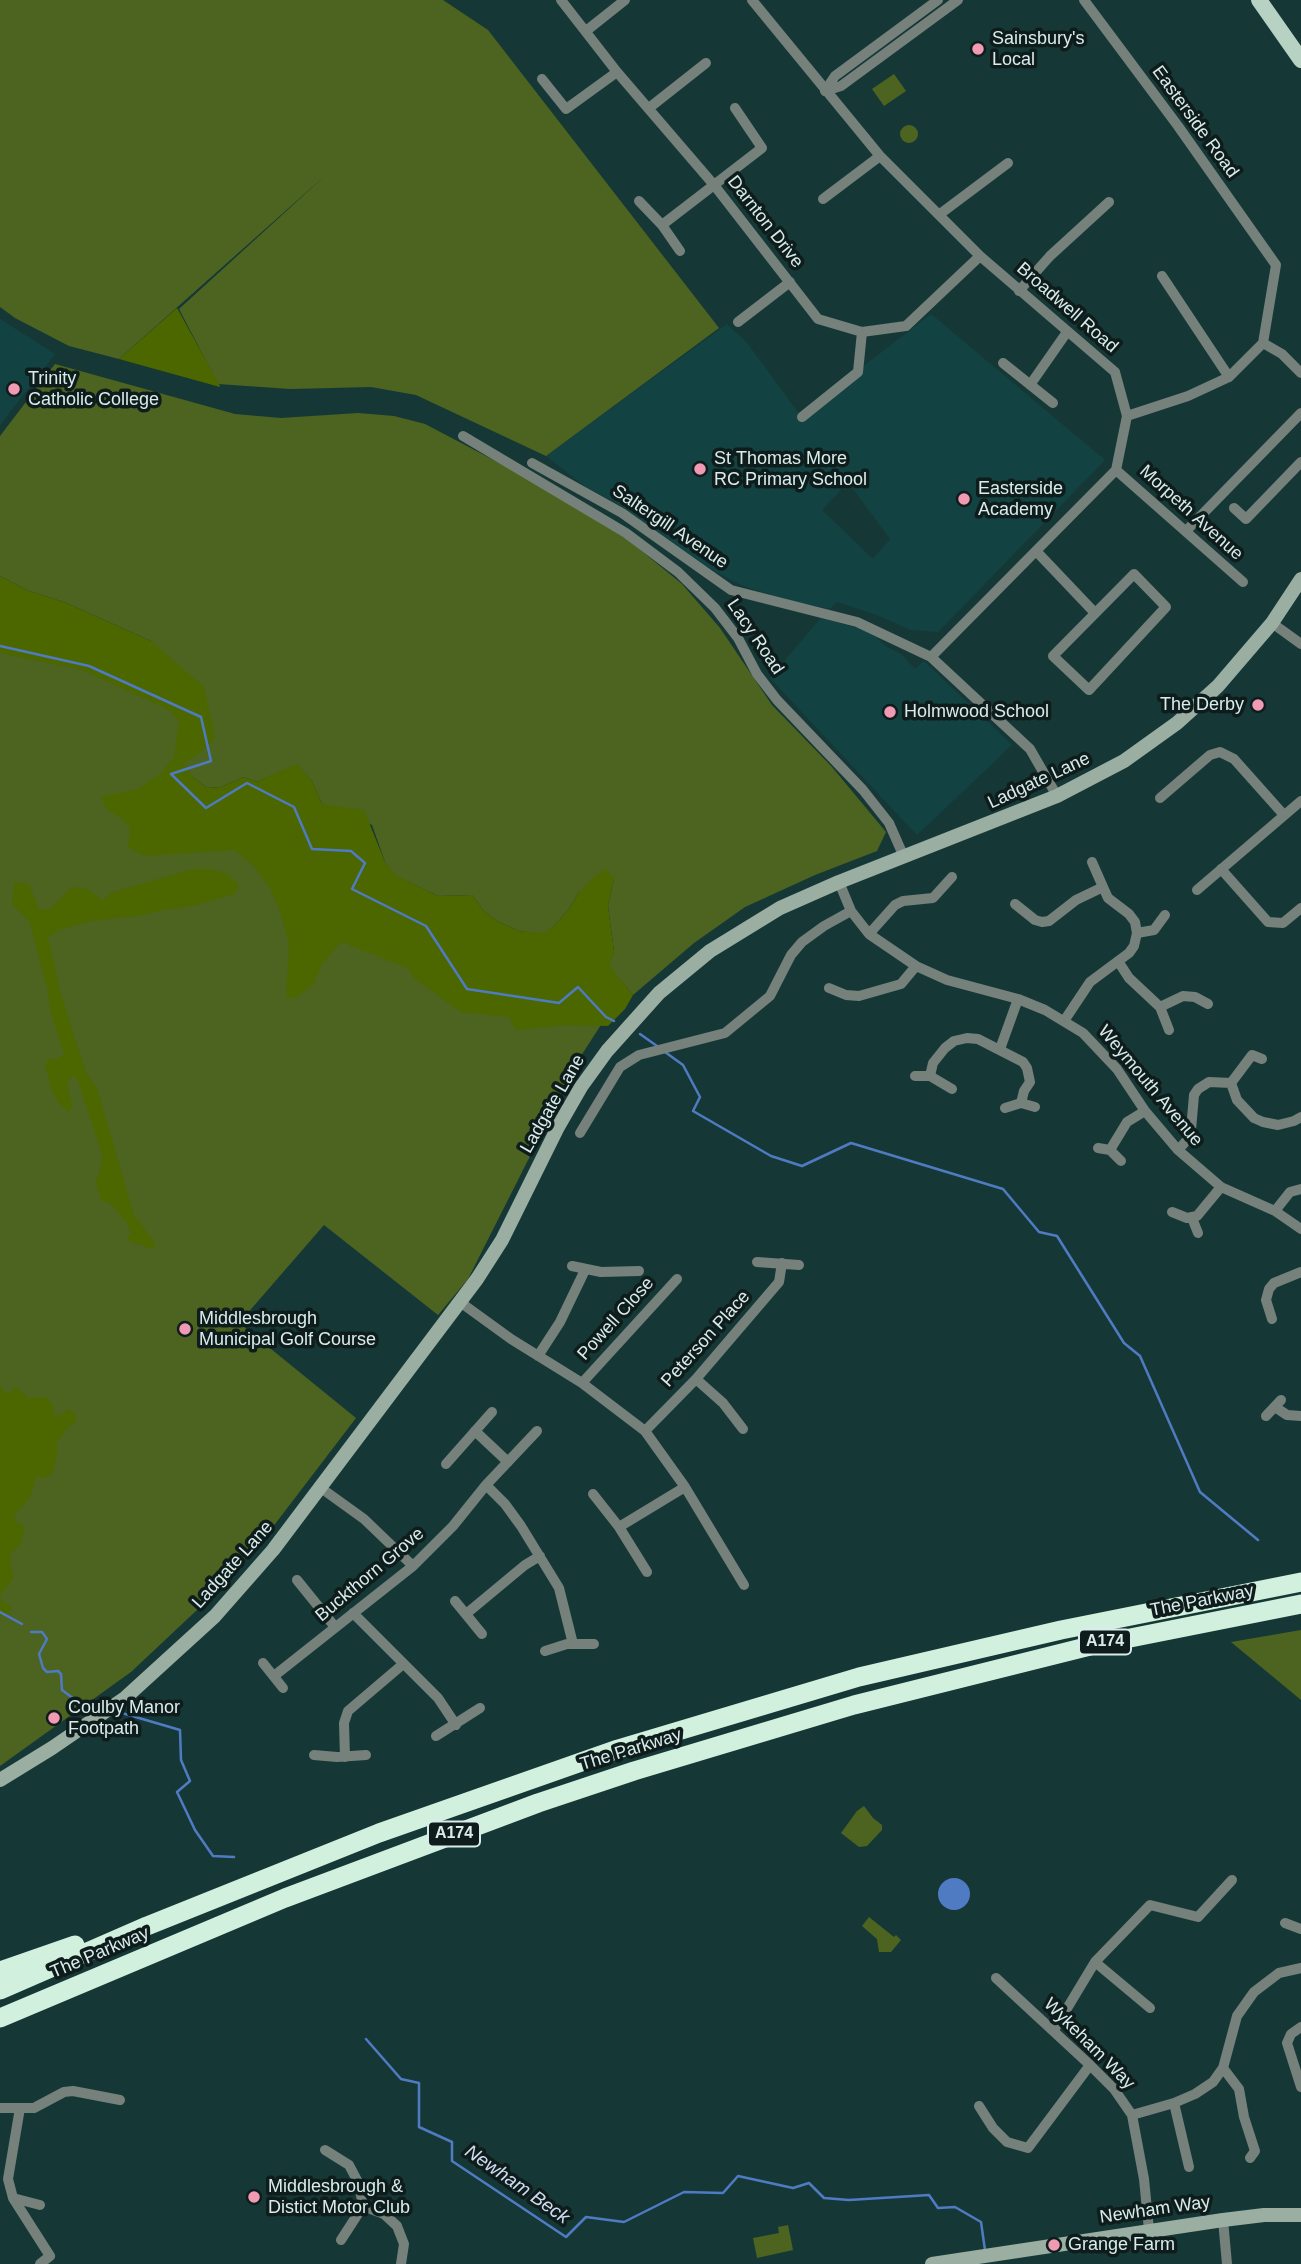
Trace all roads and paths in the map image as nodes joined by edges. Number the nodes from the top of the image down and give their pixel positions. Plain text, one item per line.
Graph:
1 (561, 0) edge
2 (625, 0) edge
3 (752, 0) edge
4 (937, 0) edge
5 (1084, 0) edge
6 (1259, 0) edge
7 (953, 1) edge
8 (586, 31) junction
9 (1301, 60) edge
10 (706, 63) dead end
11 (617, 72) junction
12 (542, 79) dead end
13 (825, 91) junction
14 (649, 108) junction
15 (735, 108) dead end
16 (880, 156) junction
17 (1008, 163) dead end
18 (714, 185) junction
19 (823, 199) dead end
20 (639, 201) dead end
21 (1109, 202) dead end
22 (940, 214) junction
23 (662, 225) junction
24 (680, 251) dead end
25 (980, 256) junction
26 (1162, 276) dead end
27 (790, 282) junction
28 (1019, 291) junction
29 (738, 322) dead end
30 (862, 332) junction
31 (1067, 332) junction
32 (1263, 343) junction
33 (1003, 363) dead end
34 (1301, 373) edge
35 (1229, 377) junction
36 (1030, 385) junction
37 (1053, 403) dead end
38 (1301, 413) edge
39 (1127, 416) junction
40 (803, 417) dead end
41 (463, 436) dead end
42 (1301, 462) edge
43 (532, 463) dead end
44 (1116, 470) junction
45 (1234, 508) dead end
46 (1186, 531) junction
47 (1037, 552) junction
48 (1301, 579) edge
49 (1243, 582) dead end
50 (1095, 613) junction
51 (1272, 623) junction
52 (1301, 644) edge
53 (931, 657) junction
54 (1057, 796) junction
55 (1160, 798) dead end
56 (1301, 801) edge
57 (1283, 814) junction
58 (904, 857) junction
59 (1092, 862) dead end
60 (1221, 869) junction
61 (952, 877) dead end
62 (839, 882) junction
63 (1103, 887) junction
64 (1196, 890) dead end
65 (1015, 904) dead end
66 (1301, 908) edge
67 (851, 911) junction
68 (1165, 915) dead end
69 (1138, 933) junction
70 (869, 934) junction
71 (1118, 961) junction
72 (916, 966) junction
73 (829, 988) dead end
74 (846, 995) junction
75 (1018, 999) junction
76 (1208, 1004) dead end
77 (1160, 1007) junction
78 (843, 1008) dead end
79 (1065, 1021) junction
80 (1169, 1030) dead end
81 (1248, 1043) dead end
82 (1000, 1049) junction
83 (915, 1076) dead end
84 (930, 1076) junction
85 (1231, 1083) junction
86 (951, 1089) dead end
87 (1021, 1103) junction
88 (1035, 1107) dead end
89 (1005, 1108) dead end
90 (1145, 1111) junction
91 (1301, 1117) edge
92 (580, 1133) dead end
93 (1178, 1150) junction
94 (1121, 1161) dead end
95 (1301, 1178) edge
96 (1222, 1187) junction
97 (1301, 1189) edge
98 (1275, 1210) junction
99 (1172, 1212) dead end
100 (1192, 1218) junction
101 (1301, 1228) edge
102 (1198, 1233) dead end
103 (757, 1262) dead end
104 (782, 1263) junction
105 (799, 1265) dead end
106 (572, 1266) dead end
107 (585, 1270) junction
108 (639, 1271) dead end
109 (1301, 1272) edge
110 (677, 1279) dead end
111 (1254, 1290) dead end
112 (1266, 1294) junction
113 (460, 1302) junction
114 (1272, 1319) dead end
115 (538, 1356) junction
116 (696, 1379) junction
117 (582, 1383) junction
118 (492, 1412) dead end
119 (1266, 1416) dead end
120 (1301, 1416) edge
121 (743, 1429) dead end
122 (475, 1431) junction
123 (537, 1431) dead end
124 (645, 1432) junction
125 (508, 1462) junction
126 (446, 1464) dead end
127 (486, 1485) junction
128 (685, 1487) junction
129 (321, 1488) junction
130 (593, 1494) dead end
131 (619, 1527) junction
132 (540, 1556) junction
133 (413, 1566) junction
134 (647, 1572) dead end
135 (297, 1580) dead end
136 (1301, 1583) edge
137 (744, 1586) dead end
138 (454, 1601) dead end
139 (1301, 1604) edge
140 (353, 1613) junction
141 (466, 1614) junction
142 (335, 1628) junction
143 (482, 1634) dead end
144 (573, 1644) junction
145 (594, 1644) dead end
146 (545, 1651) dead end
147 (263, 1663) dead end
148 (402, 1664) junction
149 (274, 1676) junction
150 (283, 1688) dead end
151 (481, 1709) dead end
152 (456, 1725) junction
153 (436, 1736) dead end
154 (314, 1755) dead end
155 (366, 1755) dead end
156 (345, 1757) junction
157 (0, 1780) edge
158 (1232, 1880) dead end
159 (225, 1894) junction
160 (1285, 1923) dead end
161 (1301, 1930) edge
162 (1095, 1962) junction
163 (1301, 1968) edge
164 (0, 1971) edge
165 (996, 1978) dead end
166 (0, 1990) edge
167 (60, 1993) junction
168 (1150, 2008) dead end
169 (0, 2018) edge
170 (0, 2027) edge
171 (1301, 2027) edge
172 (1054, 2030) junction
173 (1090, 2064) junction
174 (1223, 2067) junction
175 (1301, 2087) edge
176 (120, 2100) dead end
177 (1174, 2103) junction
178 (979, 2106) dead end
179 (0, 2108) edge
180 (20, 2108) junction
181 (1132, 2115) junction
182 (325, 2150) dead end
183 (1250, 2158) dead end
184 (1189, 2167) dead end
185 (13, 2198) junction
186 (40, 2205) dead end
187 (363, 2206) junction
188 (1301, 2214) edge
189 (1223, 2220) junction
190 (1149, 2230) junction
191 (341, 2240) dead end
192 (40, 2264) edge
193 (401, 2264) edge
194 (932, 2264) edge
195 (1227, 2264) edge

1 - 8 street, Darnton Drive
2 - 8 street
3 - 13 street, Broadwell Road
4 - 13 street
5 - 32 street, Easterside Road
6 - 9 main road
7 - 13 street
8 - 11 street, Darnton Drive
10 - 14 street
11 - 12 street
11 - 14 street, Darnton Drive
13 - 16 street, Broadwell Road
14 - 18 street, Darnton Drive
15 - 18 street
16 - 19 street
16 - 22 street, Broadwell Road
17 - 22 street
18 - 23 street
18 - 27 street, Darnton Drive
20 - 23 street
21 - 28 street
22 - 25 street, Broadwell Road
23 - 24 street
25 - 28 street, Broadwell Road
25 - 30 street, Darnton Drive
26 - 35 street
27 - 29 street
27 - 30 street, Darnton Drive
28 - 31 street, Broadwell Road
30 - 40 street
31 - 36 street
31 - 39 street, Broadwell Road
32 - 34 street
32 - 35 street
33 - 36 street
35 - 39 street
36 - 37 street
38 - 46 street
39 - 44 street, Broadwell Road
41 - 58 street, Lacy Road
42 - 45 street
43 - 53 street, Saltergill Avenue
44 - 46 street, Morpeth Avenue
44 - 47 street
46 - 49 street, Morpeth Avenue
47 - 50 street
47 - 53 street
48 - 51 main road, Ladgate Lane
50 - 50 street
51 - 52 street
51 - 54 main road, Ladgate Lane
53 - 54 street, Saltergill Avenue
54 - 58 main road, Ladgate Lane
55 - 57 street
56 - 57 street
57 - 60 street
58 - 62 main road, Ladgate Lane
59 - 63 street
60 - 64 street
60 - 66 street
61 - 70 street
62 - 67 street, Weymouth Avenue
62 - 113 main road, Ladgate Lane
63 - 65 street
63 - 69 street
67 - 70 street, Weymouth Avenue
67 - 92 street
68 - 69 street
69 - 71 street
70 - 72 street, Weymouth Avenue
71 - 77 street
71 - 79 street
72 - 74 street
72 - 75 street, Weymouth Avenue
73 - 74 street
74 - 78 street
75 - 79 street, Weymouth Avenue
75 - 82 street
76 - 77 street
77 - 80 street
79 - 90 street, Weymouth Avenue
81 - 85 street
82 - 84 street
82 - 87 street
83 - 84 street
84 - 86 street
85 - 91 street
85 - 93 street
87 - 88 street
87 - 89 street
90 - 93 street, Weymouth Avenue
90 - 94 street
93 - 96 street, Weymouth Avenue
95 - 97 street
96 - 98 street, Weymouth Avenue
96 - 100 street
97 - 98 street
98 - 101 street, Weymouth Avenue
99 - 100 street
100 - 102 street
103 - 104 street
104 - 105 street
104 - 116 street, Peterson Place
106 - 107 street
107 - 108 street
107 - 115 street
109 - 112 street
110 - 117 street, Powell Close
111 - 112 street
112 - 114 street
113 - 115 street
113 - 129 main road, Ladgate Lane
115 - 117 street
116 - 121 street
116 - 124 street, Peterson Place
117 - 124 street
118 - 122 street
119 - 120 street
122 - 125 street
122 - 126 street
123 - 125 street, Buckthorn Grove
124 - 128 street
125 - 127 street, Buckthorn Grove
127 - 132 street
127 - 133 street, Buckthorn Grove
128 - 131 street
128 - 137 street
129 - 133 street
129 - 157 main road, Ladgate Lane
130 - 131 street
131 - 134 street
132 - 141 street
132 - 144 street
133 - 140 street, Buckthorn Grove
135 - 142 street
136 - 159 highway, The Parkway / A174
138 - 141 street
139 - 167 highway, The Parkway / A174
140 - 142 street, Buckthorn Grove
140 - 148 street
141 - 143 street
142 - 149 street, Buckthorn Grove
144 - 145 street
144 - 146 street
147 - 149 street
148 - 152 street
148 - 156 street
149 - 150 street
151 - 152 street
152 - 153 street
154 - 156 street
155 - 156 street
158 - 162 street
159 - 164 highway, A174
159 - 166 highway, The Parkway / A174
160 - 161 street
162 - 168 street
162 - 172 street
163 - 174 street
165 - 172 street, Wykeham Way
167 - 169 highway, The Parkway / A174
167 - 170 highway
171 - 175 street
172 - 173 street, Wykeham Way
173 - 178 street
173 - 181 street, Wykeham Way
174 - 177 street
174 - 183 street
176 - 180 street
177 - 181 street
177 - 184 street
179 - 180 street
180 - 185 street
181 - 190 street, Wykeham Way
182 - 187 street
185 - 186 street
185 - 192 street
187 - 191 street
187 - 193 street
188 - 189 main road, Newham Way
189 - 190 main road, Newham Way
189 - 195 street
190 - 194 main road, Newham Way

